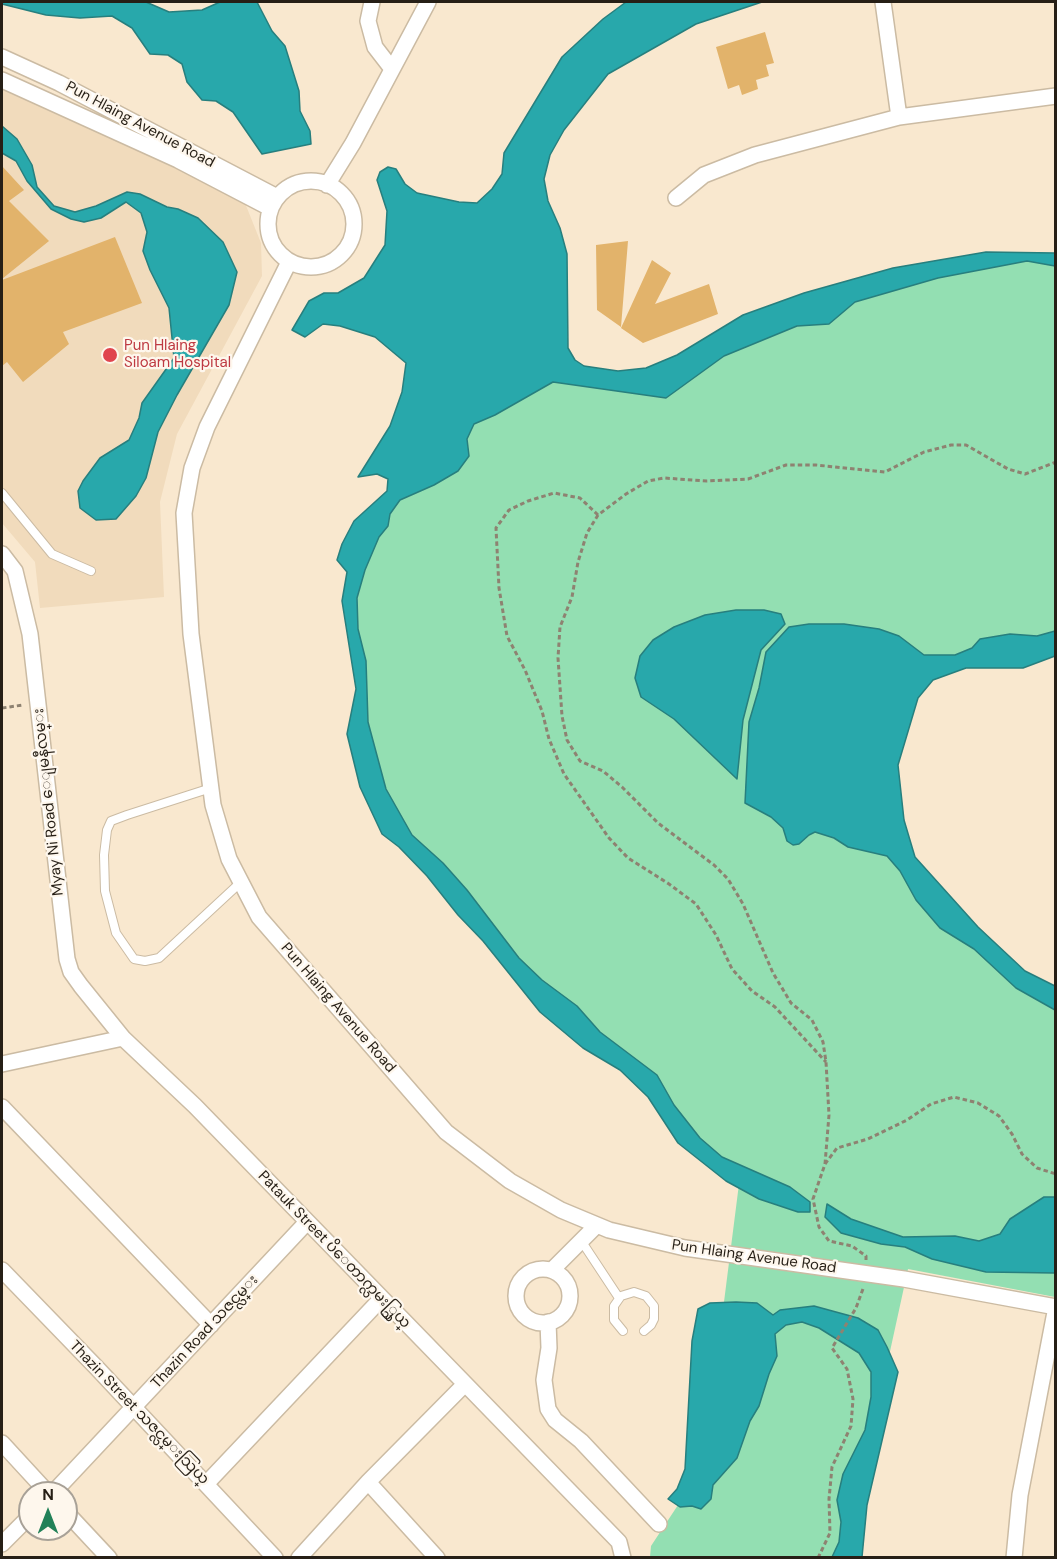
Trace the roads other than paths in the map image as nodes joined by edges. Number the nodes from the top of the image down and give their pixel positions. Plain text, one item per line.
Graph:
1 (372, 2) edge
2 (428, 2) edge
3 (883, 2) edge
4 (2, 57) edge
5 (392, 69) junction
6 (2, 80) edge
7 (1056, 96) edge
8 (899, 117) junction
9 (327, 185) junction
10 (676, 198) dead end
11 (273, 203) junction
12 (290, 262) junction
13 (2, 493) edge
14 (2, 554) edge
15 (91, 571) dead end
16 (211, 788) junction
17 (241, 882) junction
18 (123, 1038) junction
19 (2, 1064) edge
20 (2, 1107) edge
21 (307, 1222) junction
22 (597, 1225) junction
23 (582, 1242) junction
24 (2, 1270) edge
25 (552, 1270) junction
26 (619, 1298) junction
27 (381, 1299) junction
28 (1056, 1307) edge
29 (548, 1322) junction
30 (211, 1325) junction
31 (623, 1331) dead end
32 (644, 1331) dead end
33 (464, 1385) junction
34 (134, 1408) junction
35 (2, 1443) edge
36 (37, 1481) edge
37 (64, 1481) edge
38 (368, 1482) junction
39 (206, 1484) junction
40 (659, 1524) dead end
41 (78, 1525) edge
42 (18, 1528) edge
43 (2, 1544) edge
44 (109, 1557) edge
45 (274, 1557) edge
46 (300, 1557) edge
47 (437, 1557) edge
48 (623, 1557) edge
49 (1014, 1557) edge

1 - 5 street
2 - 5 street
3 - 8 street
4 - 11 street, Pun Hlaing Avenue Road
5 - 9 street
6 - 11 street, Pun Hlaing Avenue Road
7 - 8 street
8 - 10 street
9 - 11 street
9 - 12 street
11 - 12 street
12 - 16 street, Pun Hlaing Avenue Road
13 - 15 lane
14 - 18 street, Myay Ni Road ေျမနီလမ္း
16 - 17 street, Pun Hlaing Avenue Road
16 - 17 lane
17 - 22 street, Pun Hlaing Avenue Road
18 - 19 street
18 - 21 street, Patauk Street ပိေတာက္လမး္သြယ္
20 - 30 street
21 - 27 street, Patauk Street ပိေတာက္လမး္သြယ္
21 - 30 street, Thazin Road သဇင္လမ္း
22 - 23 street
22 - 28 street, Pun Hlaing Avenue Road
23 - 25 street
23 - 26 lane
24 - 34 street, Thazin Street သဇင္လမ္းသြယ္
25 - 29 street
25 - 29 street
26 - 31 lane
26 - 32 lane
27 - 33 street, Patauk Street ပိေတာက္လမး္သြယ္
27 - 39 street
28 - 49 street
29 - 40 street
30 - 34 street, Thazin Road သဇင္လမ္း
33 - 38 street
33 - 48 street, Patauk Street ပိေတာက္လမး္သြယ္
34 - 37 street, Thazin Road သဇင္လမ္း
34 - 39 street, Thazin Street သဇင္လမ္းသြယ္
35 - 36 street
38 - 46 street
38 - 47 street
39 - 45 street, Thazin Street သဇင္လမ္းသြယ္
41 - 44 street
42 - 43 street

